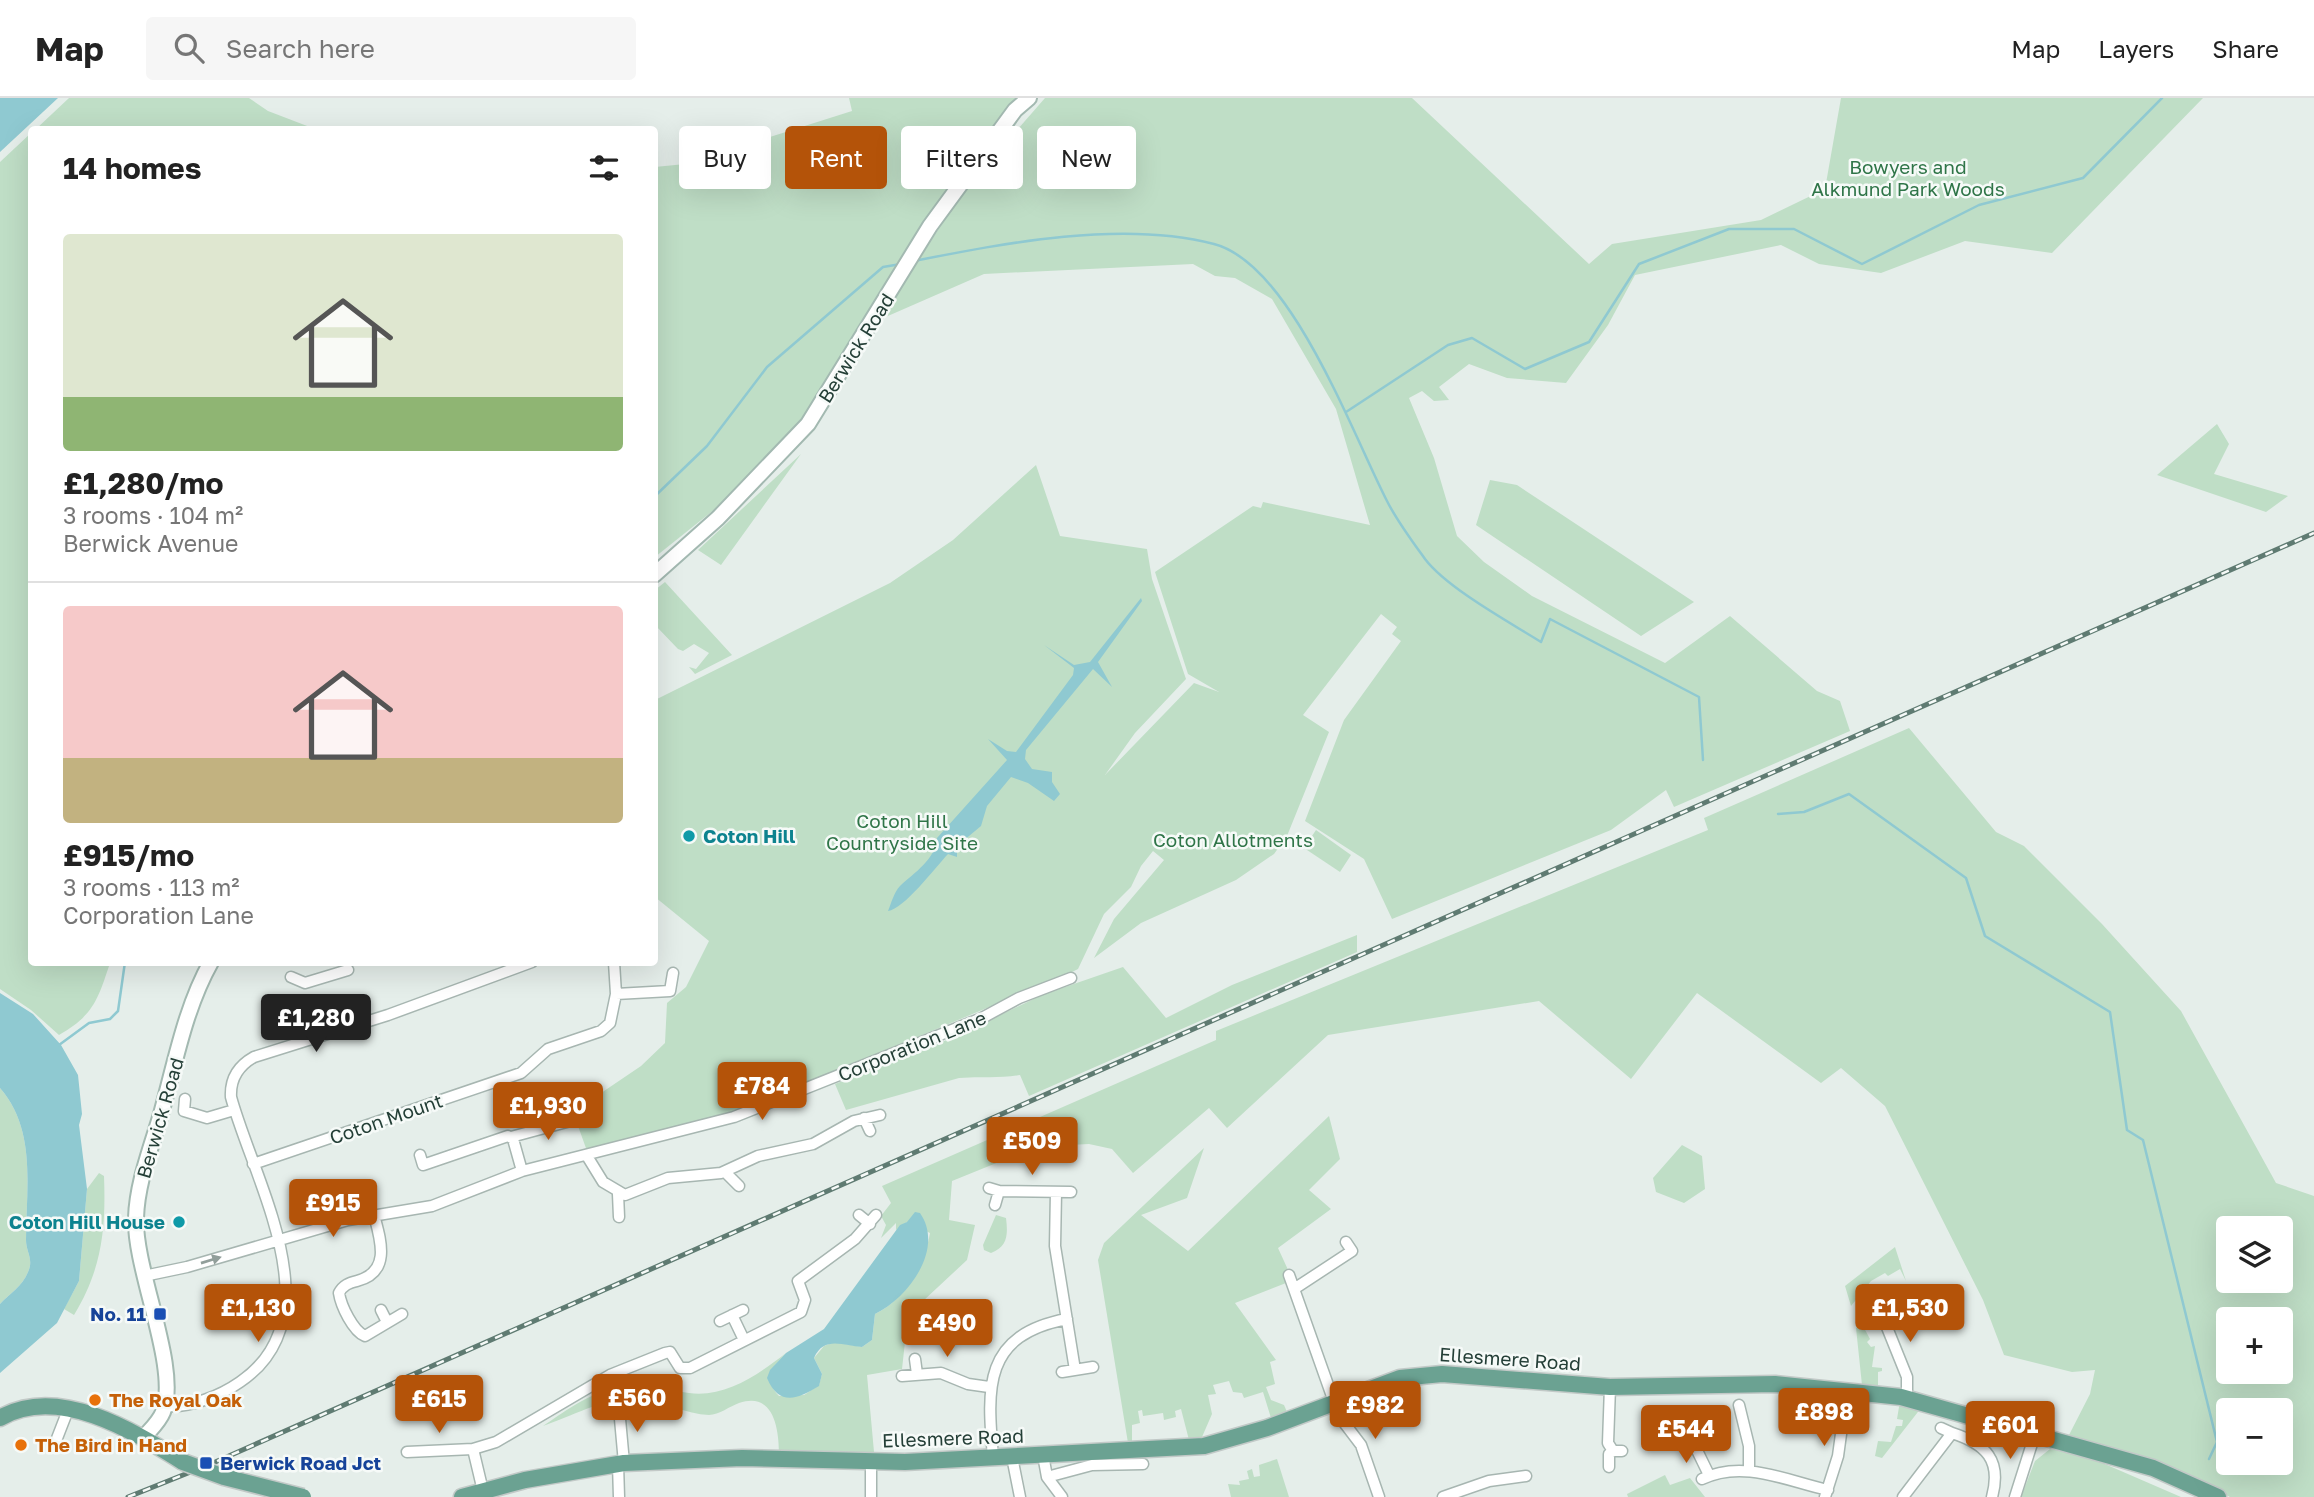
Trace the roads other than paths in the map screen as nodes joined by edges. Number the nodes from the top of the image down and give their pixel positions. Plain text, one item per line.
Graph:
1 (1029, 98) edge
2 (658, 571) edge
3 (206, 966) edge
4 (521, 966) edge
5 (614, 966) edge
6 (348, 970) dead end
7 (674, 973) dead end
8 (290, 977) dead end
9 (1071, 978) dead end
10 (616, 994) junction
11 (185, 1099) dead end
12 (234, 1110) junction
13 (880, 1115) dead end
14 (864, 1118) junction
15 (574, 1120) dead end
16 (870, 1131) dead end
17 (511, 1137) junction
18 (420, 1155) dead end
19 (587, 1156) junction
20 (253, 1164) junction
21 (522, 1171) junction
22 (725, 1172) junction
23 (739, 1186) dead end
24 (1056, 1192) junction
25 (1071, 1192) dead end
26 (618, 1194) junction
27 (995, 1205) dead end
28 (374, 1215) junction
29 (859, 1215) dead end
30 (620, 1217) dead end
31 (277, 1239) junction
32 (1352, 1250) dead end
33 (1289, 1275) dead end
34 (144, 1276) junction
35 (1294, 1289) junction
36 (1893, 1296) dead end
37 (381, 1310) dead end
38 (743, 1310) dead end
39 (1880, 1310) junction
40 (402, 1314) dead end
41 (1867, 1314) dead end
42 (732, 1315) junction
43 (1067, 1319) junction
44 (720, 1321) dead end
45 (387, 1322) junction
46 (744, 1340) junction
47 (915, 1359) dead end
48 (1093, 1367) dead end
49 (1075, 1370) junction
50 (1062, 1372) dead end
51 (917, 1374) junction
52 (902, 1376) dead end
53 (989, 1387) junction
54 (1610, 1387) junction
55 (1907, 1398) junction
56 (1334, 1400) junction
57 (165, 1406) junction
58 (1743, 1407) dead end
59 (619, 1408) dead end
60 (68, 1410) junction
61 (1833, 1411) dead end
62 (0, 1418) edge
63 (1941, 1428) dead end
64 (1952, 1433) junction
65 (2035, 1434) junction
66 (144, 1437) junction
67 (419, 1437) dead end
68 (1692, 1440) dead end
69 (54, 1446) dead end
70 (473, 1449) junction
71 (420, 1450) junction
72 (407, 1452) dead end
73 (1043, 1455) junction
74 (993, 1457) junction
75 (1012, 1457) junction
76 (871, 1462) junction
77 (621, 1464) junction
78 (1143, 1464) dead end
79 (1609, 1467) dead end
80 (1749, 1471) junction
81 (1526, 1476) dead end
82 (1047, 1477) junction
83 (483, 1491) junction
84 (1826, 1494) edge
85 (303, 1497) edge
86 (462, 1497) edge
87 (620, 1497) edge
88 (871, 1497) edge
89 (1020, 1497) edge
90 (1062, 1497) edge
91 (1379, 1497) edge
92 (1443, 1497) edge
93 (1903, 1497) edge
94 (1992, 1497) edge
95 (2015, 1497) edge
96 (2218, 1497) edge

1 - 2 main road, Berwick Road
3 - 34 main road, Berwick Road
4 - 12 street
5 - 10 street, Coton Mount
6 - 8 street
7 - 10 street
9 - 19 street, Corporation Lane
10 - 20 street, Coton Mount
11 - 12 street
12 - 20 street
13 - 14 street
14 - 16 street
14 - 22 street
15 - 17 street
17 - 18 street
17 - 21 street
19 - 21 street, Corporation Lane
19 - 26 street
20 - 31 street
21 - 28 street, Corporation Lane
22 - 23 street
22 - 26 street
24 - 25 street
24 - 27 street
24 - 43 street
26 - 30 street
28 - 31 street, Corporation Lane
28 - 45 street
29 - 46 street
34 -> 31 street, Corporation Lane
31 - 57 street
32 - 35 street
33 - 35 street
34 - 57 main road, Berwick Road
35 - 56 street
36 - 39 street
37 - 45 street
38 - 42 street
39 - 41 street
39 - 55 street
40 - 45 street
42 - 44 street
42 - 46 street
43 - 49 street
43 - 53 street
46 - 70 street
47 - 51 street
48 - 49 street
49 - 50 street
51 - 52 street
51 - 53 street
53 - 74 street
54 - 55 main road, Ellesmere Road
54 - 56 main road, Ellesmere Road
54 - 79 street
55 - 65 main road, Ellesmere Road
56 - 73 main road, Ellesmere Road
56 - 91 street
57 - 66 main road
58 - 80 street
59 - 77 street
60 - 62 main road
60 - 66 main road
60 - 69 street
61 - 84 street
63 - 64 street
64 - 93 street
64 - 94 street
65 - 95 street
65 - 96 main road, Ellesmere Road
66 - 85 main road, bridge
67 - 71 street
68 - 80 street
70 - 71 street
70 - 83 street
71 - 72 street
73 - 75 main road, Ellesmere Road
73 - 82 street
74 - 75 main road, Ellesmere Road
74 - 76 main road, Ellesmere Road
75 - 89 street
76 - 77 main road, Ellesmere Road
76 - 88 street
77 - 83 main road, Ellesmere Road
77 - 87 street
78 - 82 street
80 - 84 street
81 - 92 street
82 - 90 street
83 - 86 main road, Ellesmere Road

